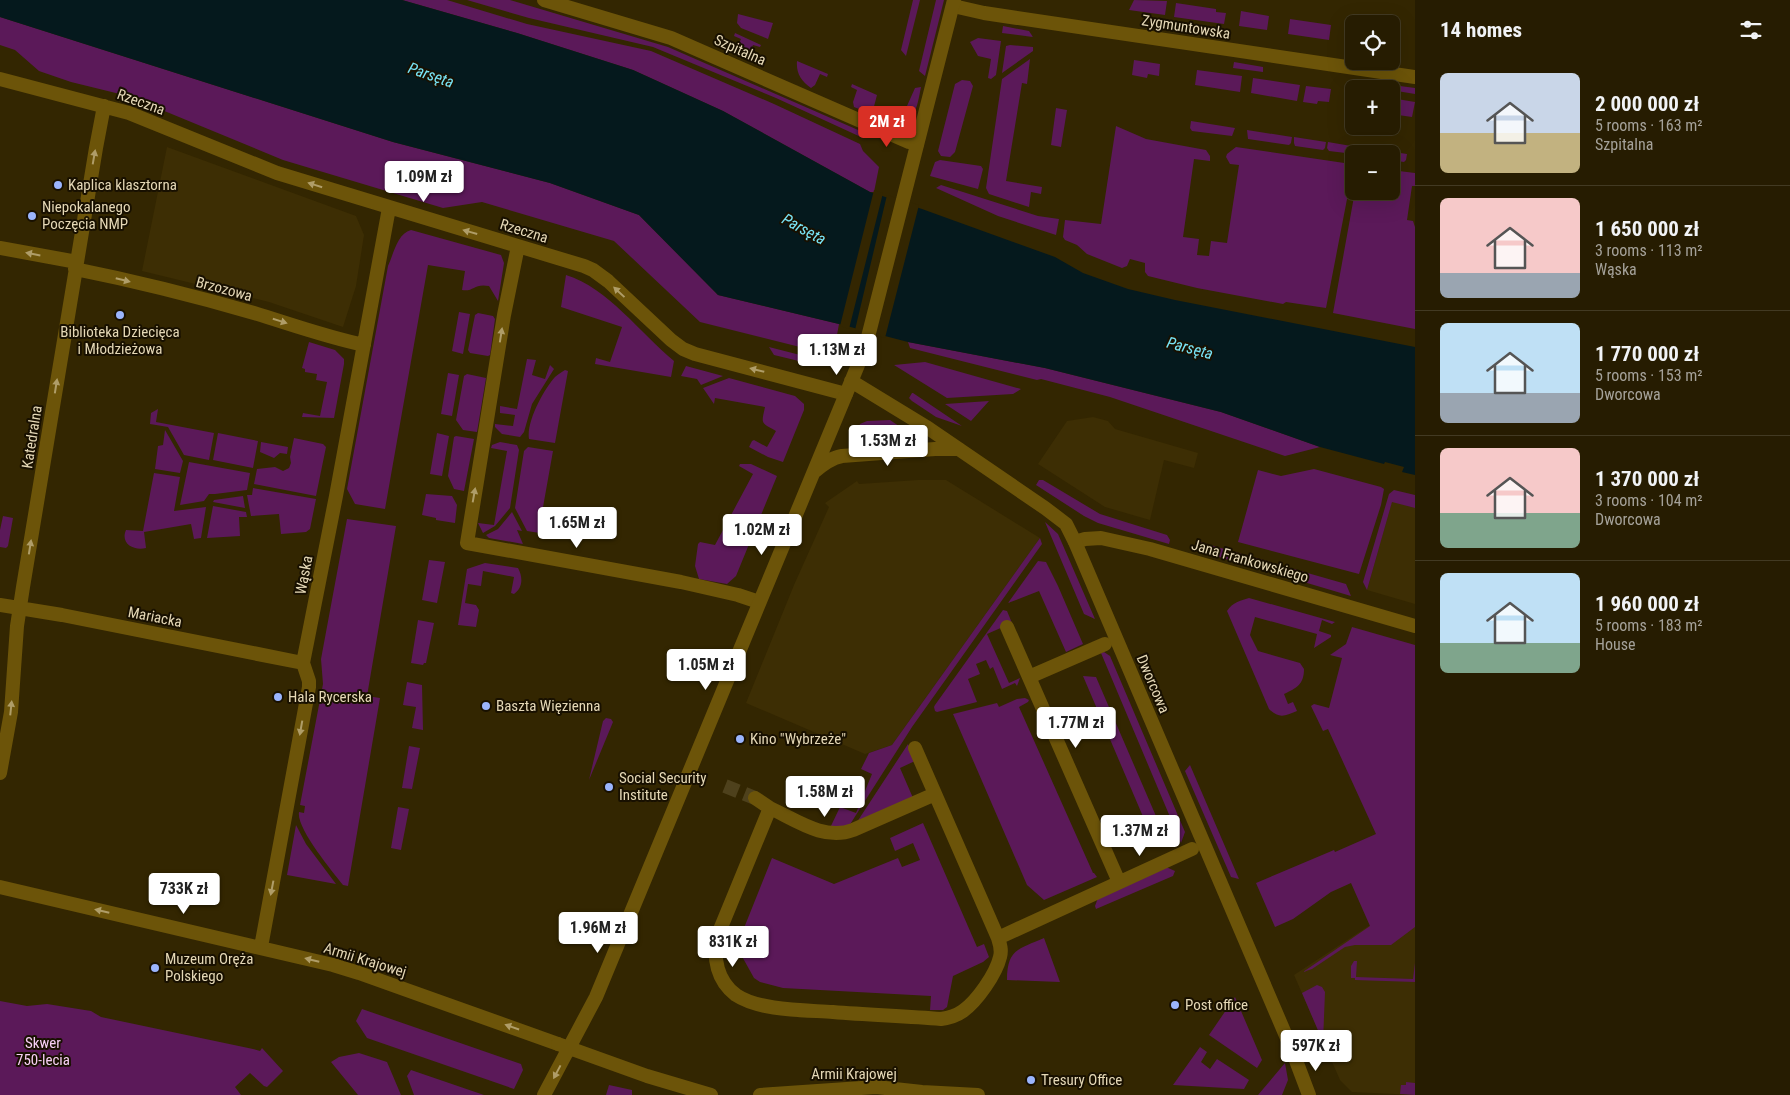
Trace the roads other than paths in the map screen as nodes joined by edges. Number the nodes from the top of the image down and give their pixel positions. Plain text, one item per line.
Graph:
1 (544, 0) edge
2 (954, 3) edge
3 (1415, 77) edge
4 (0, 79) edge
5 (104, 106) junction
6 (917, 144) junction
7 (390, 208) junction
8 (518, 246) junction
9 (0, 248) edge
10 (76, 266) junction
11 (364, 345) junction
12 (851, 381) junction
13 (846, 394) junction
14 (959, 449) junction
15 (812, 474) junction
16 (1075, 542) junction
17 (759, 602) junction
18 (0, 605) edge
19 (20, 608) junction
20 (1415, 626) edge
21 (1007, 627) dead end
22 (1105, 644) dead end
23 (303, 663) junction
24 (1029, 677) junction
25 (915, 748) dead end
26 (0, 773) edge
27 (935, 794) junction
28 (755, 798) tunnel mouth
29 (770, 808) junction
30 (1192, 849) dead end
31 (1119, 882) junction
32 (0, 887) edge
33 (998, 938) junction
34 (261, 947) junction
35 (564, 1046) junction
36 (544, 1095) edge
37 (711, 1095) edge
38 (760, 1095) edge
39 (978, 1095) edge
40 (1309, 1095) edge

1 - 6 street, Szpitalna
2 - 3 street, Zygmuntowska
2 - 6 street
4 - 5 street, Rzeczna
7 -> 5 street, Rzeczna
10 -> 5 street, Katedralna
6 - 12 street
8 -> 7 street, Rzeczna
7 - 11 street, Wąska
13 -> 8 street, Rzeczna
17 -> 8 street
10 -> 9 street, Brzozowa
10 -> 11 street, Brzozowa
19 -> 10 street, Katedralna
11 - 23 street, Wąska
12 - 13 street
12 - 14 street, Dworcowa
13 - 15 street
14 - 15 street
14 - 16 street, Dworcowa
15 - 17 street
16 - 20 street, Jana Frankowskiego
16 - 40 street, Dworcowa
17 - 35 street
18 - 19 street, Mariacka
19 - 23 street, Mariacka
26 -> 19 street, Katedralna
21 - 24 street
22 - 24 street
23 -> 34 street, Wąska
24 - 31 street
25 - 27 street
27 - 29 street
27 - 33 street
28 - 29 street
29 - 33 street
30 - 31 street
31 - 33 street
34 -> 32 street, Armii Krajowej
35 -> 34 street, Armii Krajowej
35 -> 36 street
35 - 37 street, Armii Krajowej
38 - 39 street, Armii Krajowej

